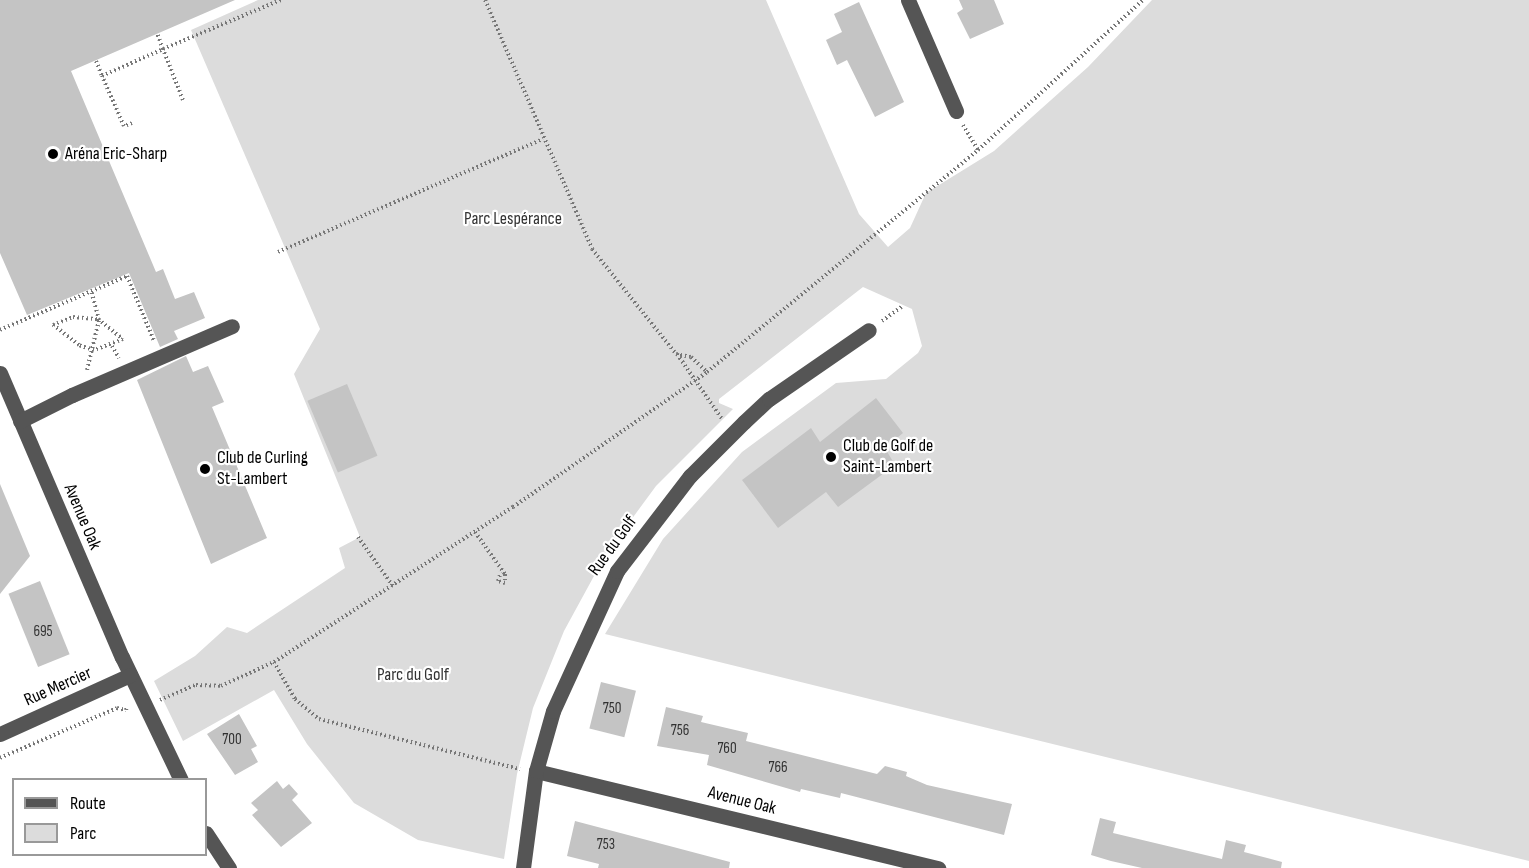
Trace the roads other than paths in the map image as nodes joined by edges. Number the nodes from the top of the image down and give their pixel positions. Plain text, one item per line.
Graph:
1 (908, 0) edge
2 (956, 111) road end
3 (232, 326) dead end
4 (869, 330) road end
5 (0, 373) edge
6 (20, 421) junction
7 (130, 675) junction
8 (0, 734) edge
9 (537, 771) junction
10 (180, 778) edge
11 (207, 835) edge
12 (228, 868) edge
13 (523, 868) edge
14 (938, 868) edge

1 - 2 street
3 - 6 street
4 - 9 street, Rue du Golf
5 - 6 street, Avenue Oak
6 - 7 street, Avenue Oak
7 - 8 street, Rue Mercier
7 - 10 street, Avenue Oak
9 - 13 street, Rue du Golf
9 - 14 street, Avenue Oak
11 - 12 street

